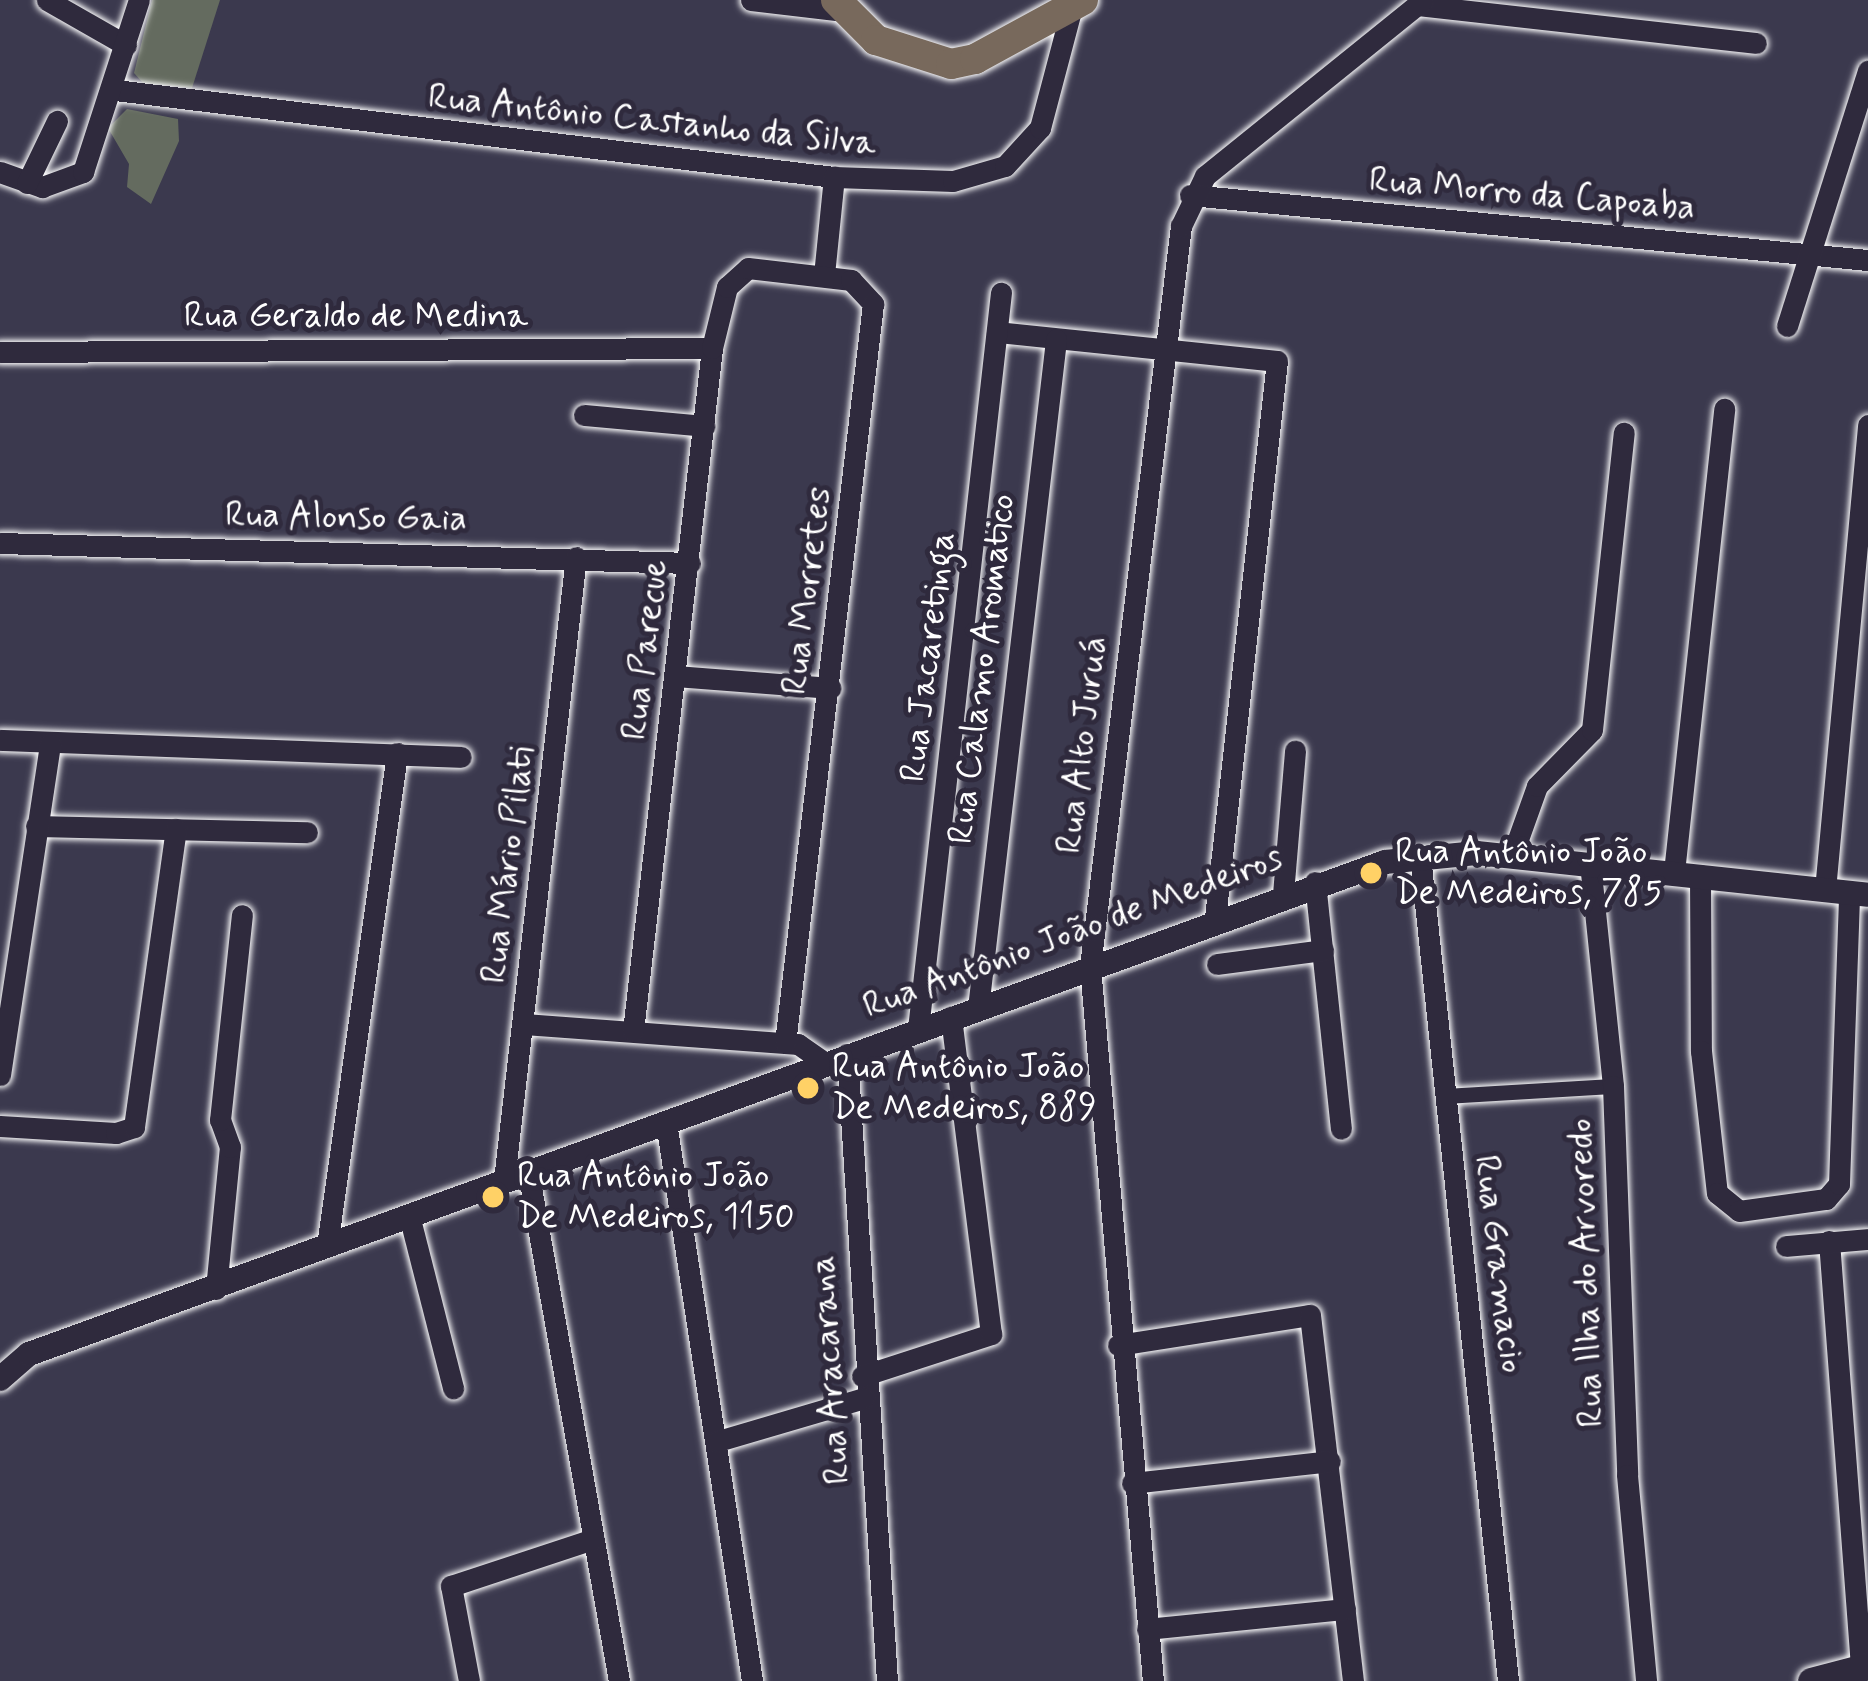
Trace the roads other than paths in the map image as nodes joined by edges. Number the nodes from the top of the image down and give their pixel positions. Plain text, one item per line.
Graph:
1 (47, 0) edge
2 (139, 0) edge
3 (752, 0) edge
4 (1420, 2) edge
5 (1078, 4) edge
6 (840, 6) edge
7 (1756, 43) dead end
8 (126, 45) junction
9 (1868, 71) edge
10 (116, 90) junction
11 (57, 121) dead end
12 (0, 172) edge
13 (835, 177) junction
14 (27, 184) junction
15 (1190, 195) junction
16 (1811, 254) junction
17 (1868, 260) edge
18 (824, 275) junction
19 (731, 278) joint
20 (1001, 293) dead end
21 (1787, 326) dead end
22 (997, 332) junction
23 (1057, 340) junction
24 (1164, 345) junction
25 (712, 348) junction
26 (0, 352) edge
27 (1724, 410) dead end
28 (584, 416) dead end
29 (1868, 425) edge
30 (704, 426) junction
31 (1624, 433) dead end
32 (0, 543) edge
33 (576, 557) junction
34 (690, 563) junction
35 (676, 676) junction
36 (831, 688) junction
37 (0, 740) edge
38 (50, 743) junction
39 (1295, 751) dead end
40 (397, 753) junction
41 (460, 757) dead end
42 (36, 826) junction
43 (176, 829) junction
44 (308, 832) dead end
45 (1420, 856) junction
46 (1512, 856) junction
47 (1590, 863) junction
48 (1673, 872) junction
49 (1700, 875) junction
50 (1315, 882) junction
51 (1848, 892) edge
52 (1283, 894) junction
53 (242, 915) dead end
54 (1215, 918) junction
55 (1323, 950) junction
56 (8, 963) edge
57 (1217, 964) dead end
58 (1090, 966) junction
59 (977, 1008) junction
60 (951, 1017) junction
61 (524, 1024) junction
62 (918, 1029) junction
63 (633, 1031) junction
64 (785, 1043) junction
65 (836, 1058) junction
66 (0, 1076) edge
67 (1613, 1086) junction
68 (1444, 1096) junction
69 (666, 1122) junction
70 (0, 1126) edge
71 (1341, 1129) dead end
72 (516, 1176) junction
73 (409, 1215) junction
74 (1868, 1239) edge
75 (1829, 1241) junction
76 (327, 1246) junction
77 (1786, 1246) dead end
78 (216, 1289) junction
79 (1118, 1345) junction
80 (29, 1354) junction
81 (0, 1356) edge
82 (0, 1379) edge
83 (863, 1387) junction
84 (453, 1388) dead end
85 (718, 1441) junction
86 (1330, 1461) junction
87 (1132, 1483) junction
88 (593, 1539) junction
89 (1346, 1609) junction
90 (1148, 1629) junction
91 (1864, 1667) edge
92 (470, 1681) edge
93 (619, 1681) edge
94 (752, 1681) edge
95 (887, 1681) edge
96 (1153, 1681) edge
97 (1353, 1681) edge
98 (1508, 1681) edge
99 (1646, 1681) edge
100 (1811, 1681) edge

1 - 8 street
2 - 8 street
3 - 6 street
4 - 7 street
4 - 15 street
5 - 6 main road
5 - 13 street, Rua Antônio Castanho da Silva
8 - 10 street
9 - 16 street
10 - 13 street, Rua Antônio Castanho da Silva
10 - 14 street
11 - 14 street
12 - 14 street
13 - 18 street
15 - 16 street, Rua Morro da Capoaba
15 - 24 street, Rua Alto Juruá
16 - 17 street, Rua Morro da Capoaba
16 - 21 street
18 - 19 street, Rua Morretes
18 - 36 street, Rua Morretes
19 - 25 street, Rua Parecue
20 - 22 street, Rua Jacaretinga
22 - 23 street
22 - 62 street, Rua Jacaretinga
23 - 24 street
23 - 59 street, Rua Calamo Aromatico
24 - 54 street
24 - 58 street, Rua Alto Juruá
25 - 26 street, Rua Geraldo de Medina
25 - 30 street, Rua Parecue
27 - 48 street
28 - 30 street
29 - 51 street
30 - 34 street, Rua Parecue
31 - 46 street
32 - 33 street, Rua Alonso Gaia
33 - 34 street, Rua Alonso Gaia
33 - 61 street, Rua Mário Pilati
34 - 35 street, Rua Parecue
35 - 36 street
35 - 63 street, Rua Parecue
36 - 64 street, Rua Morretes
37 - 38 street
38 - 40 street
38 - 42 street
39 - 52 street
40 - 41 street
40 - 76 street
42 - 43 street
42 - 56 street
43 - 44 street
43 - 70 street
45 - 46 street, Rua Antônio João de Medeiros
45 - 50 street, Rua Antônio João de Medeiros
45 - 68 street, Rua Gramacio
46 - 47 street, Rua Antônio João de Medeiros
47 - 48 street, Rua Antônio João de Medeiros
47 - 67 street, Rua Ilha do Arvoredo
48 - 49 street, Rua Antônio João de Medeiros
49 - 51 street, Rua Antônio João de Medeiros
49 - 51 street
50 - 52 street, Rua Antônio João de Medeiros
50 - 55 street
52 - 54 street, Rua Antônio João de Medeiros
53 - 78 street
54 - 58 street, Rua Antônio João de Medeiros
55 - 57 street
55 - 71 street
56 - 66 street
58 - 59 street, Rua Antônio João de Medeiros
58 - 79 street, Rua Alto Juruá
59 - 60 street, Rua Antônio João de Medeiros
60 - 62 street, Rua Antônio João de Medeiros
60 - 83 street
61 - 63 street
61 - 72 street, Rua Mário Pilati
62 - 65 street, Rua Antônio João de Medeiros
63 - 64 street
64 - 65 street
65 - 69 street, Rua Antônio João de Medeiros
65 - 83 street, Rua Aracarana
67 - 68 street
67 - 99 street, Rua Ilha do Arvoredo
68 - 98 street, Rua Gramacio
69 - 72 street, Rua Antônio João de Medeiros
69 - 85 street
72 - 73 street, Rua Antônio João de Medeiros
72 - 88 street, Rua Mário Pilati
73 - 76 street, Rua Antônio João de Medeiros
73 - 84 street
74 - 75 street
75 - 77 street
75 - 91 street
76 - 78 street, Rua Antônio João de Medeiros
78 - 80 street, Rua Antônio João de Medeiros
79 - 86 street
79 - 87 street, Rua Alto Juruá
80 - 81 street
80 - 82 street, Rua Antônio João de Medeiros
83 - 85 street
83 - 95 street, Rua Aracarana
85 - 94 street
86 - 87 street
86 - 89 street
87 - 90 street, Rua Alto Juruá
88 - 92 street
88 - 93 street, Rua Mário Pilati
89 - 90 street
89 - 97 street
90 - 96 street, Rua Alto Juruá
91 - 100 main road

